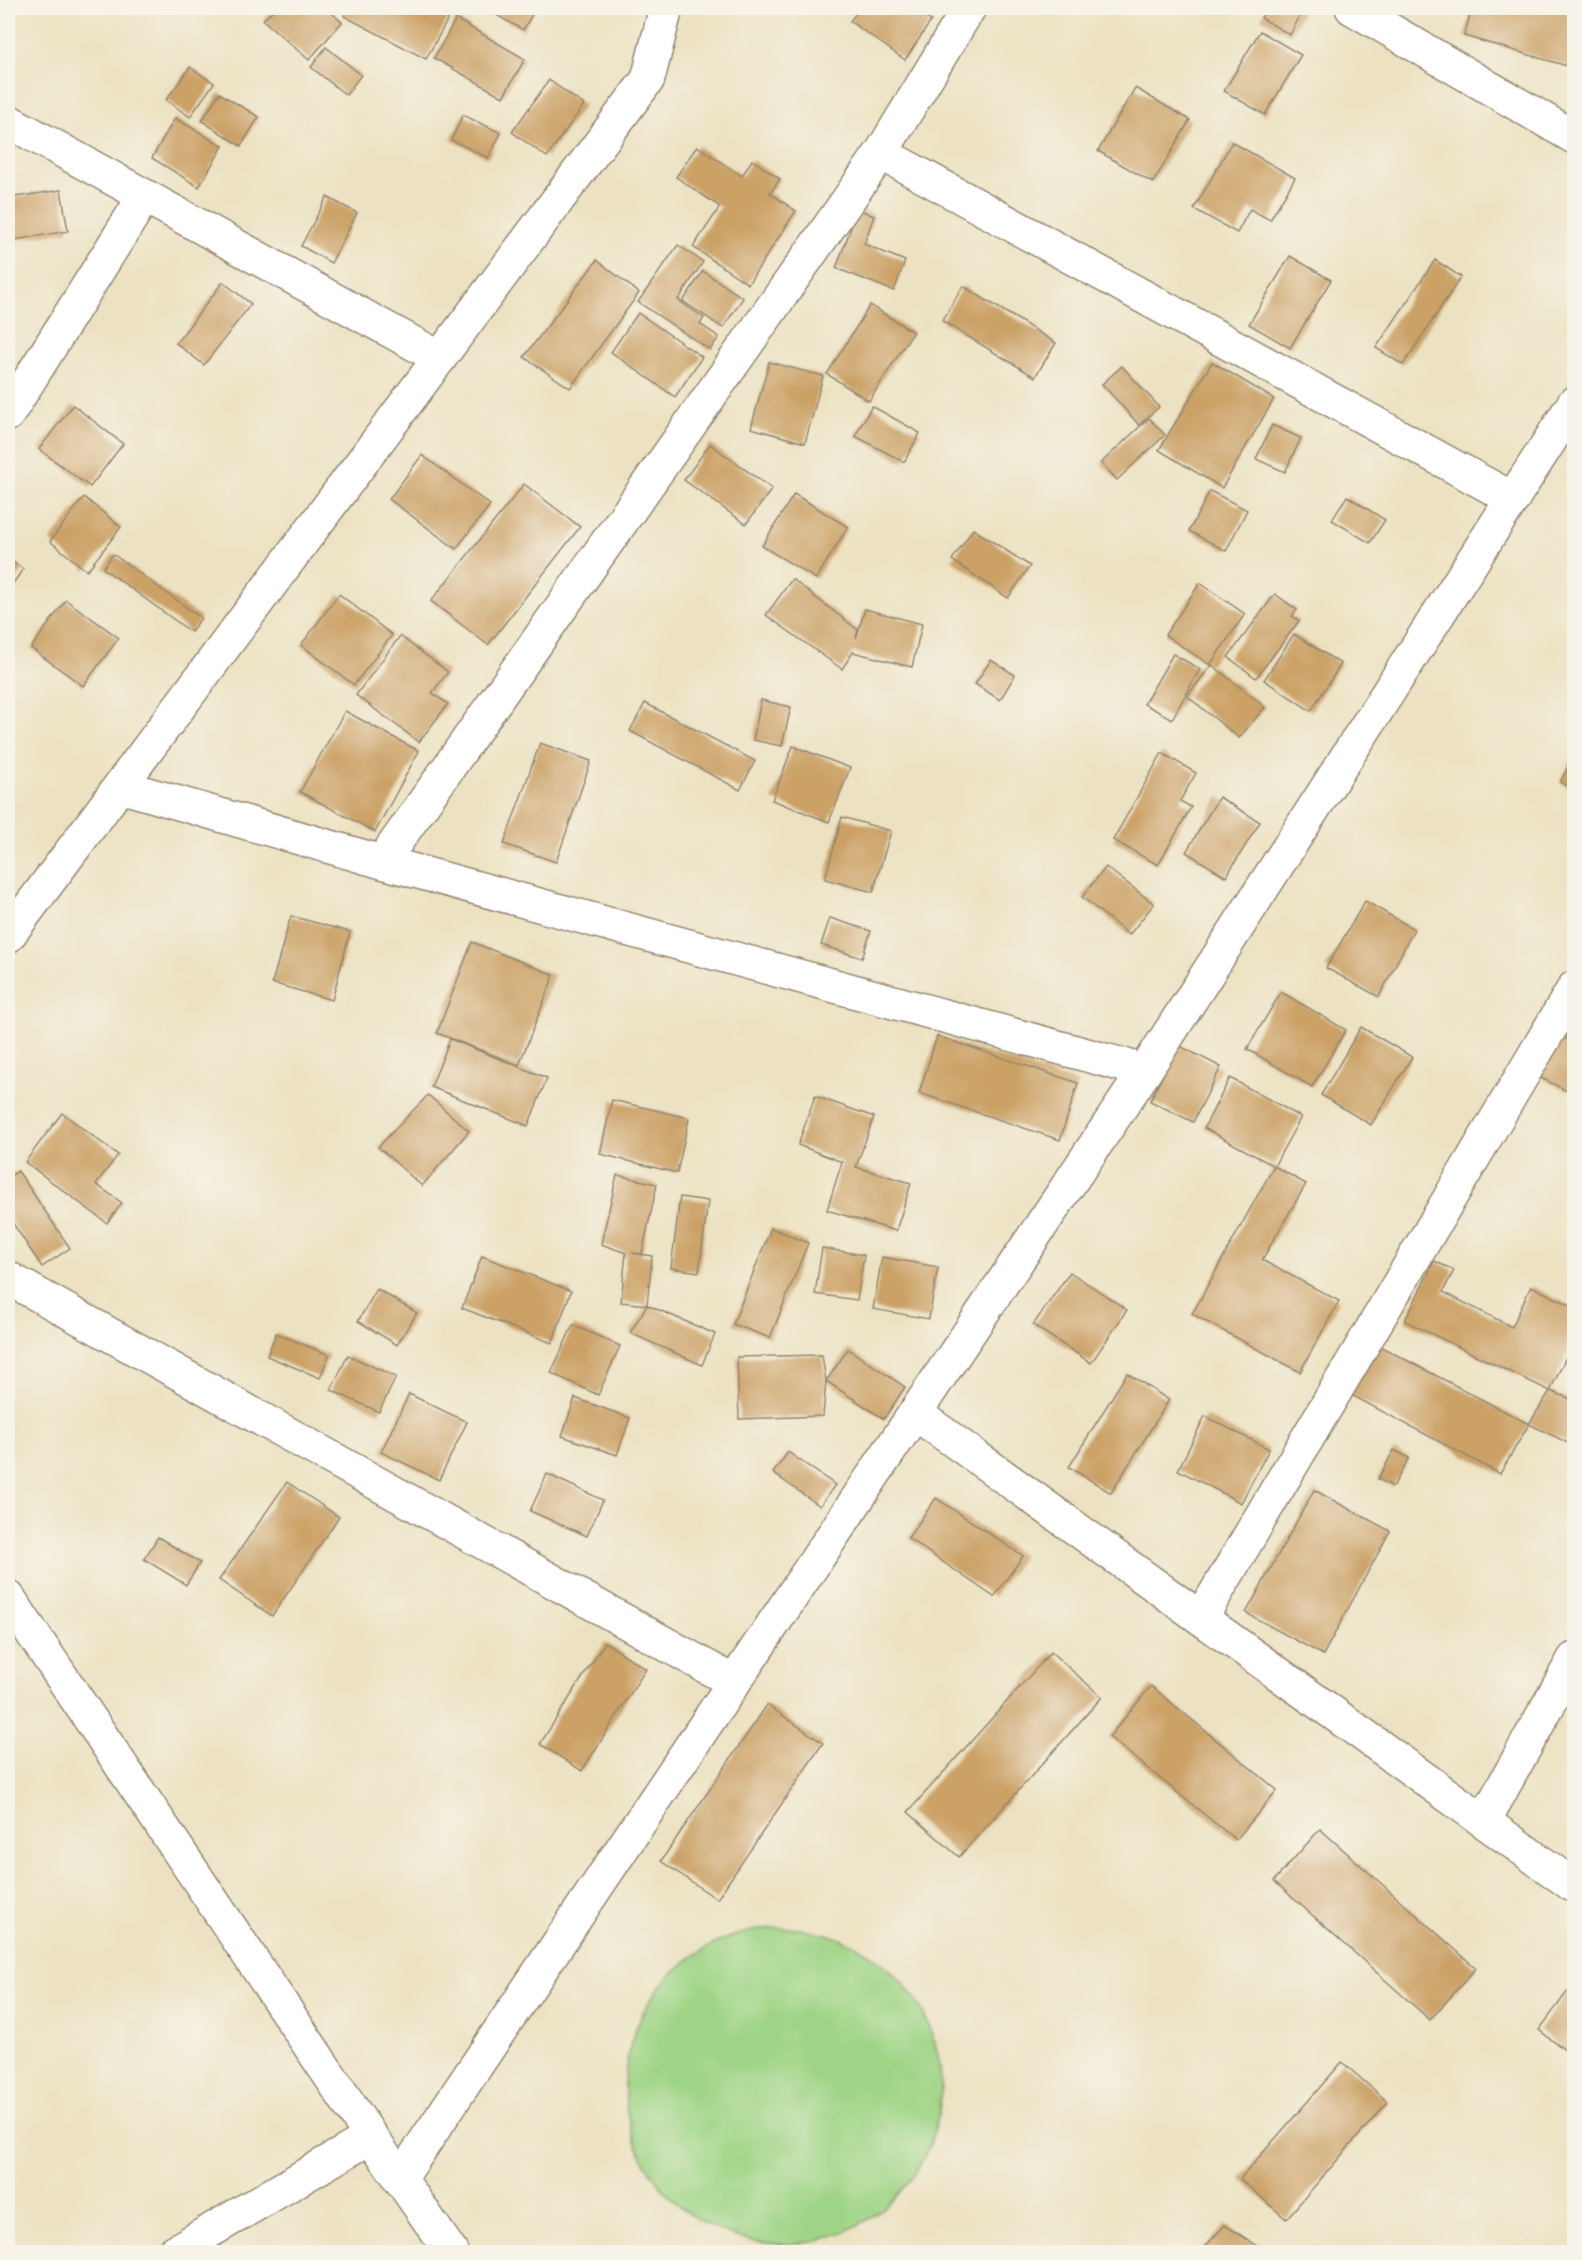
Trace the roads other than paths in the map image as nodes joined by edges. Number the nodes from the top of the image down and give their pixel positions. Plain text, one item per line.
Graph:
1 (666, 8) edge
2 (969, 8) edge
3 (1368, 11) edge
4 (8, 121) edge
5 (1575, 137) edge
6 (881, 153) junction
7 (144, 196) junction
8 (440, 358) junction
9 (1575, 403) edge
10 (8, 414) edge
11 (1513, 499) junction
12 (120, 786) junction
13 (382, 862) junction
14 (8, 936) edge
15 (1575, 988) edge
16 (1145, 1071) junction
17 (8, 1278) edge
18 (915, 1413) junction
19 (8, 1598) edge
20 (1201, 1618) junction
21 (1575, 1659) edge
22 (735, 1682) junction
23 (1484, 1821) junction
24 (1575, 1886) edge
25 (371, 2137) junction
26 (400, 2179) junction
27 (174, 2253) edge
28 (451, 2253) edge

1 - 8 street
2 - 6 street
3 - 5 street
4 - 7 street
6 - 11 street
6 - 13 street
7 - 8 street
7 - 10 street
8 - 12 street
9 - 11 street
11 - 16 street
12 - 13 street
12 - 14 street
13 - 16 street
15 - 20 street
16 - 18 street
17 - 22 street
18 - 20 street
18 - 22 street
19 - 25 street
20 - 23 street
21 - 23 street
22 - 26 street
23 - 24 street
25 - 26 street
25 - 27 street
26 - 28 street

